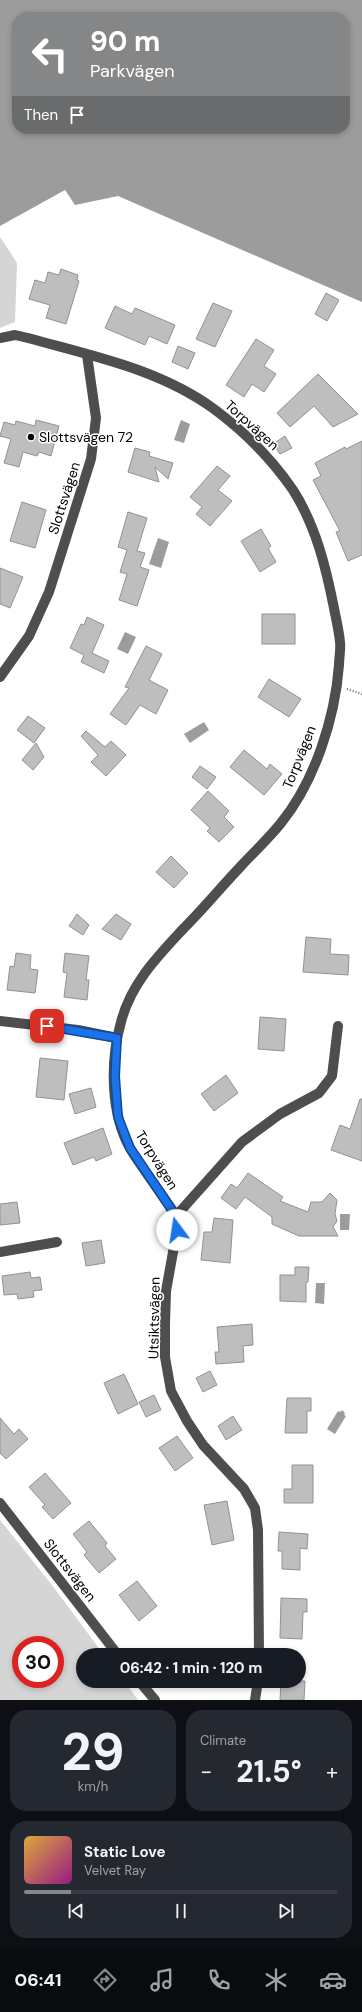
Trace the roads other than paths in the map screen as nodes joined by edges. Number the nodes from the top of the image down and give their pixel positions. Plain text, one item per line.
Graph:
1 (0, 338) edge
2 (87, 355) junction
3 (0, 677) edge
4 (0, 1021) edge
5 (338, 1026) dead end
6 (117, 1038) junction
7 (176, 1216) junction
8 (57, 1242) dead end
9 (0, 1252) edge
10 (0, 1503) edge
11 (113, 1648) edge
12 (259, 1648) edge
13 (145, 1688) edge
14 (257, 1688) edge
15 (155, 1700) edge
16 (255, 1700) edge

1 - 2 street
2 - 3 street, Slottsvägen
2 - 6 street, Torpvägen
4 - 6 street
5 - 7 street
6 - 7 street, Torpvägen
7 - 12 street, Utsiktsvägen
8 - 9 street
10 - 11 street, Slottsvägen
13 - 15 street
14 - 16 street

